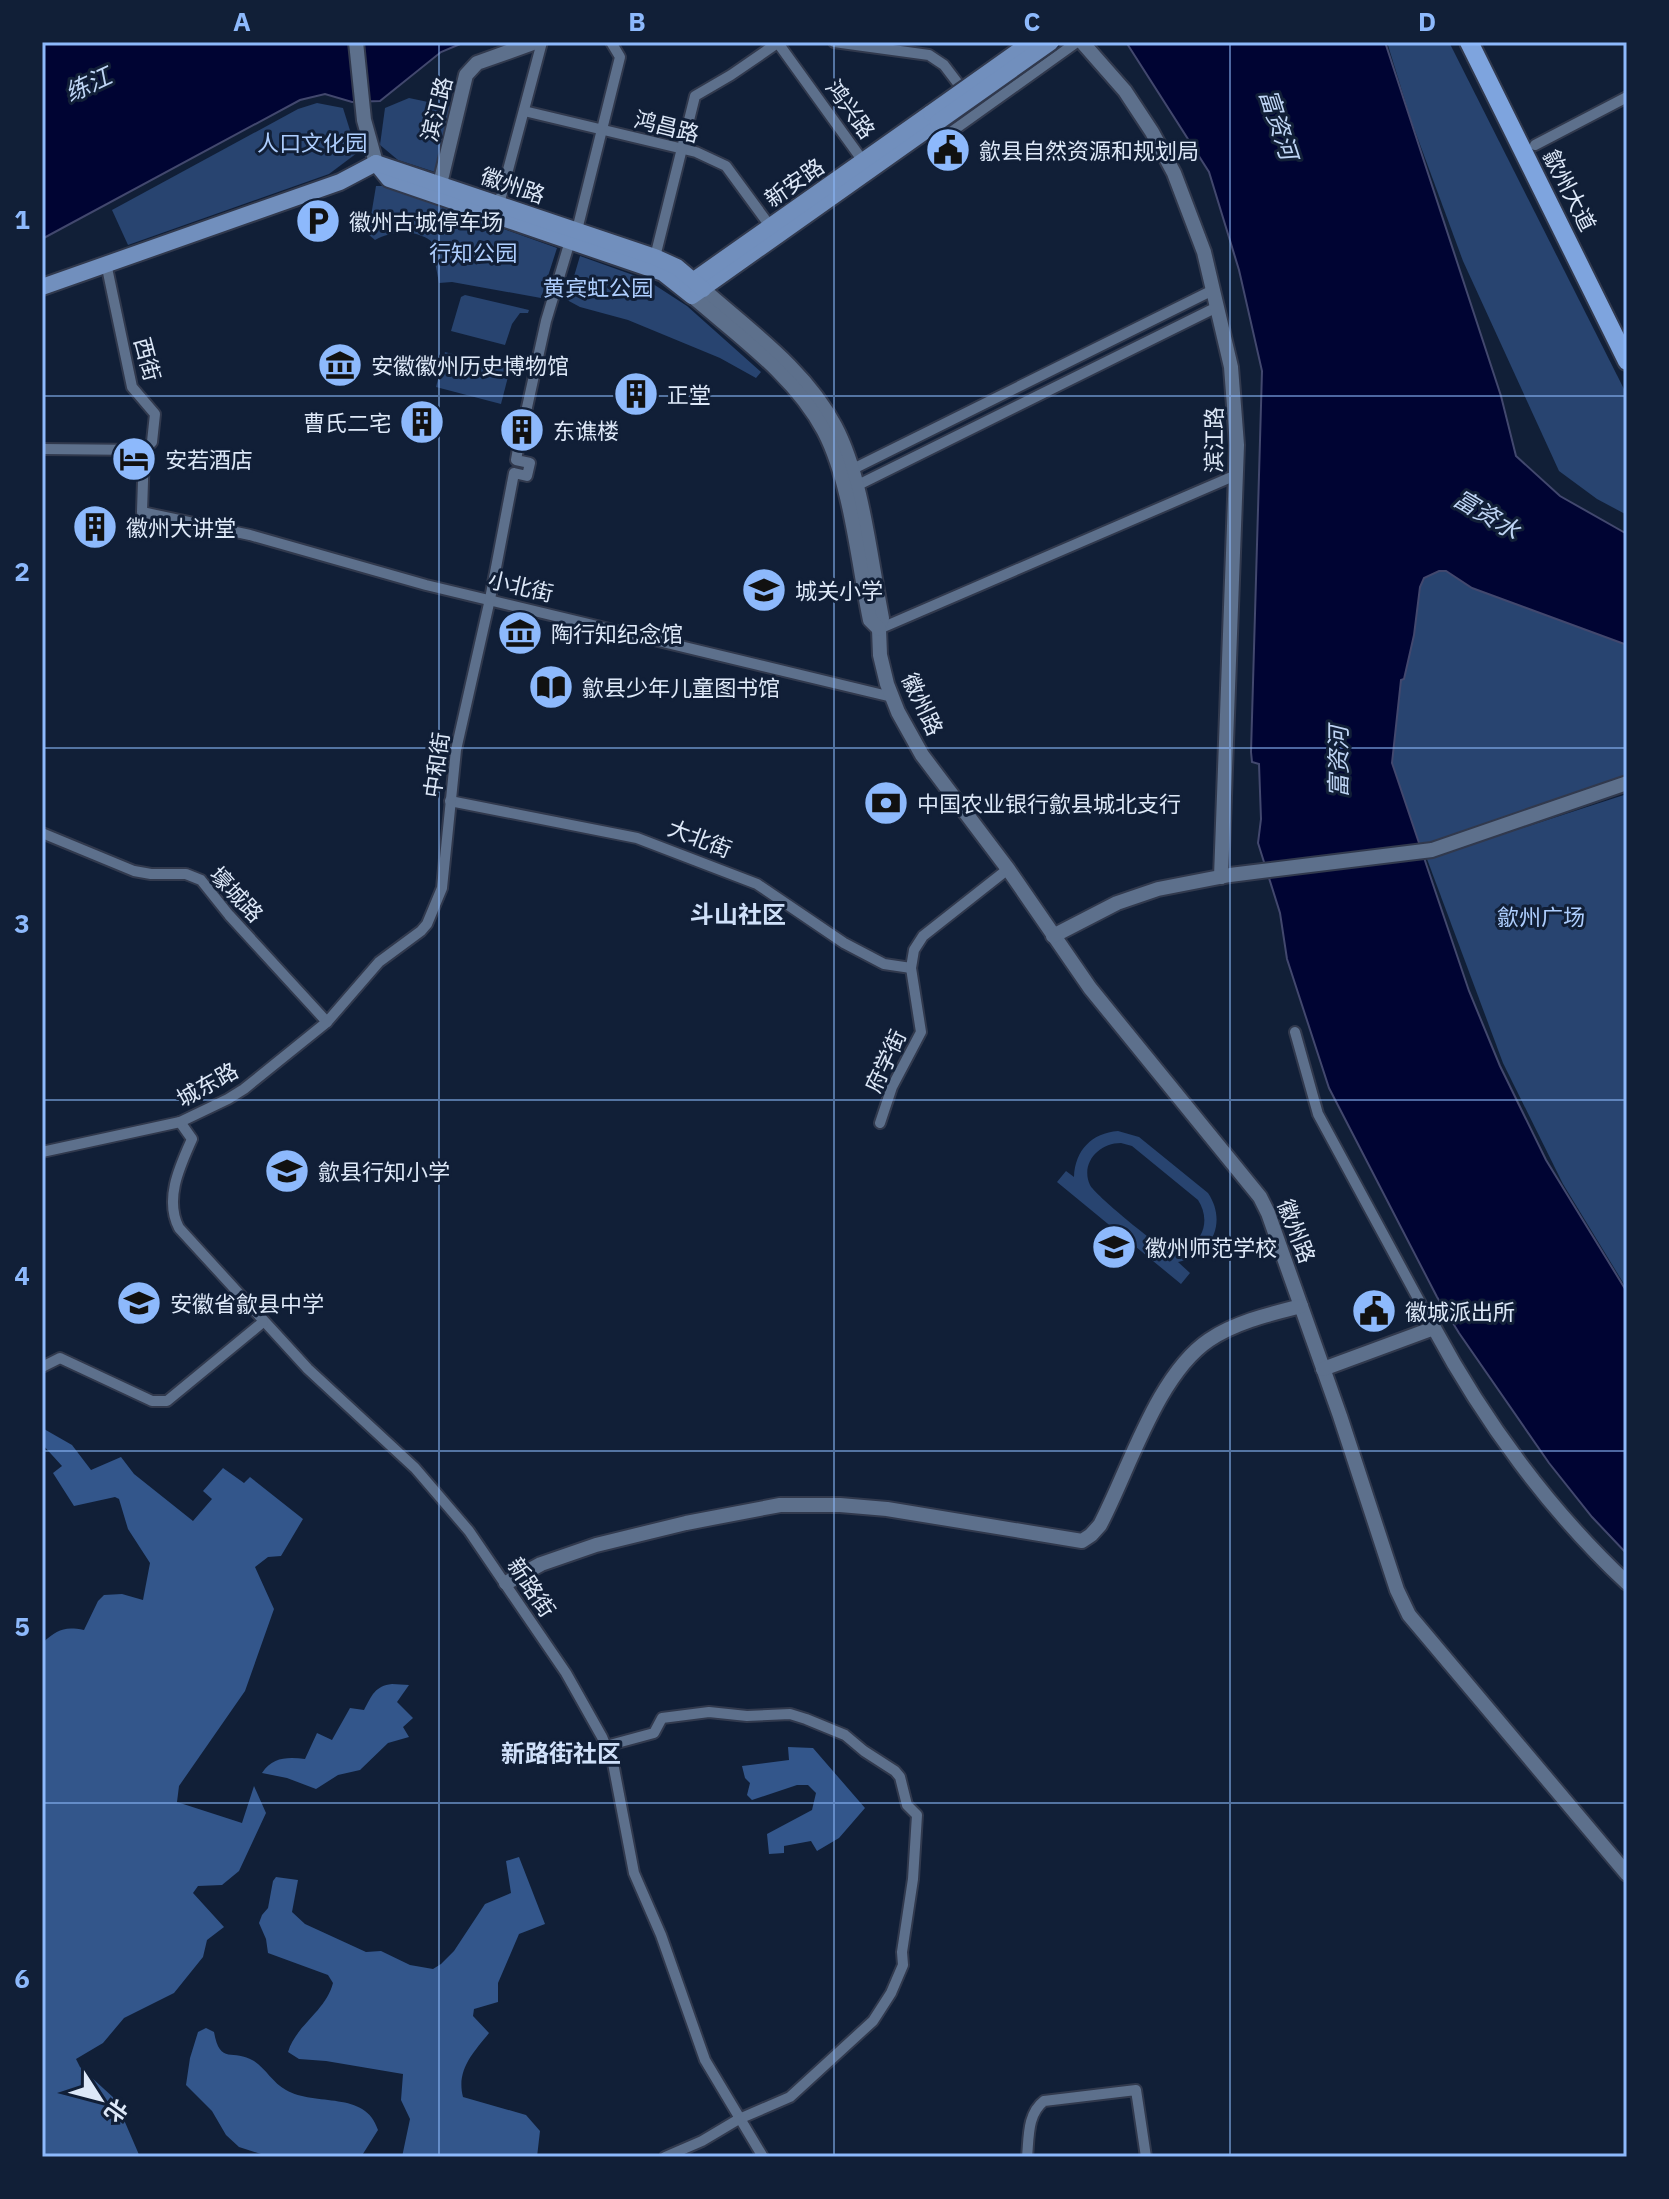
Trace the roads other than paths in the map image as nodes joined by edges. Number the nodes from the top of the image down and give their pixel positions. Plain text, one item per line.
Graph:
1 (356, 42) edge
2 (539, 42) edge
3 (611, 42) edge
4 (778, 42) edge
5 (834, 42) edge
6 (1031, 42) edge
7 (1051, 42) edge
8 (1080, 42) edge
9 (1469, 42) edge
10 (1482, 42) edge
11 (1627, 97) edge
12 (524, 111) junction
13 (979, 112) junction
14 (932, 122) junction
15 (602, 130) junction
16 (1535, 145) junction
17 (681, 150) junction
18 (863, 161) junction
19 (376, 163) junction
20 (440, 184) junction
21 (499, 204) junction
22 (770, 226) junction
23 (573, 236) junction
24 (655, 257) junction
25 (106, 263) junction
26 (42, 287) edge
27 (693, 288) junction
28 (1213, 290) junction
29 (1217, 307) junction
30 (1627, 332) edge
31 (1627, 361) edge
32 (524, 421) dead end
33 (520, 438) dead end
34 (42, 449) edge
35 (144, 450) junction
36 (846, 473) junction
37 (1236, 475) junction
38 (850, 489) junction
39 (490, 599) junction
40 (879, 629) junction
41 (892, 697) junction
42 (1627, 783) edge
43 (450, 801) junction
44 (42, 833) edge
45 (1008, 869) junction
46 (1226, 876) junction
47 (1053, 936) junction
48 (911, 968) junction
49 (327, 1022) junction
50 (1295, 1032) dead end
51 (180, 1122) junction
52 (880, 1123) dead end
53 (42, 1152) edge
54 (1301, 1306) junction
55 (263, 1322) junction
56 (1434, 1328) junction
57 (42, 1367) edge
58 (1323, 1369) junction
59 (506, 1583) junction
60 (1627, 1583) edge
61 (606, 1746) junction
62 (1627, 1874) edge
63 (739, 2119) junction
64 (665, 2157) edge
65 (763, 2157) edge
66 (1027, 2157) edge
67 (1146, 2157) edge

1 - 19 street
2 - 12 street
2 - 20 street, 滨江路
3 - 15 street
4 - 17 street
4 - 18 street, 鸿兴路
5 - 13 street
6 - 14 main road, bridge
7 - 14 main road, bridge
8 - 13 street
8 - 28 street, 滨江路
9 - 31 highway, 歙州大道
10 - 16 highway, 歙州大道
11 - 16 street
12 - 15 street, 鸿昌路
12 - 21 street
13 - 14 street
14 - 18 main road, 新安路
14 - 27 main road, 新安路
15 - 17 street, 鸿昌路
15 - 23 street
16 - 30 highway, 歙州大道
17 - 22 street, 鸿昌路
17 - 24 street
18 - 22 main road, 新安路
19 - 20 main road, 徽州路
19 - 23 main road, 徽州路
19 - 25 main road
20 - 21 main road, 徽州路
21 - 23 main road, 徽州路
22 - 27 main road, 新安路
23 - 24 main road, 徽州路
23 - 27 main road, 徽州路
23 - 32 street
24 - 27 main road, 徽州路
25 - 26 main road
25 - 35 street, 西街
27 - 36 street, 徽州路
28 - 29 street, 滨江路
28 - 36 street
29 - 37 street, 滨江路
29 - 38 street
33 - 39 street, 中和街
34 - 35 street
35 - 39 street, 小北街
36 - 38 street, 徽州路
37 - 40 street
37 - 46 street, 滨江路
38 - 40 street, 徽州路
39 - 41 street, 小北街
39 - 43 street, 中和街
40 - 41 street, 徽州路
41 - 45 street, 徽州路
42 - 46 street
43 - 48 street, 大北街
43 - 49 street, 中和街
44 - 49 street, 壕城路
45 - 47 street, 徽州路
45 - 48 street
46 - 47 street
47 - 54 street, 徽州路
48 - 52 street, 府学街
49 - 51 street, 城东路
50 - 56 street
51 - 53 street, 城东路
51 - 55 street, 新路街
54 - 58 street, 徽州路
54 - 59 street
55 - 57 street
55 - 59 street, 新路街
56 - 58 street
56 - 60 street
58 - 62 street, 徽州路
59 - 61 street, 新路街
61 - 63 street, 新路街
61 - 63 street
63 - 64 street
63 - 65 street, 新路街
66 - 67 street

